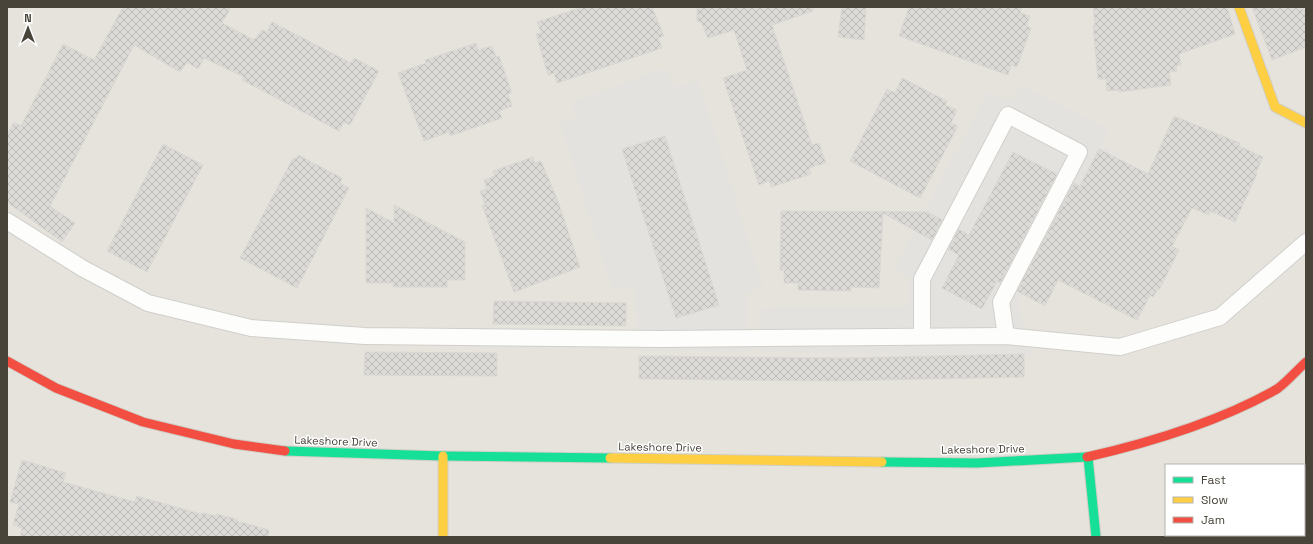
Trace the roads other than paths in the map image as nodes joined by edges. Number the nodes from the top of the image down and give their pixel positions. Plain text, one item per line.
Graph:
1 (1239, 7) edge
2 (1306, 123) edge
3 (7, 221) edge
4 (1306, 242) edge
5 (922, 336) junction
6 (1006, 336) junction
7 (7, 361) edge
8 (1306, 362) edge
9 (442, 456) junction
10 (1088, 457) junction
11 (443, 537) edge
12 (1096, 537) edge

1 - 2 street
3 - 5 lane
4 - 6 lane
5 - 6 lane
5 - 6 lane
7 - 9 street, Lakeshore Drive
8 - 10 street, Lakeshore Drive
9 - 10 street, Lakeshore Drive
9 - 11 street
10 - 12 street

